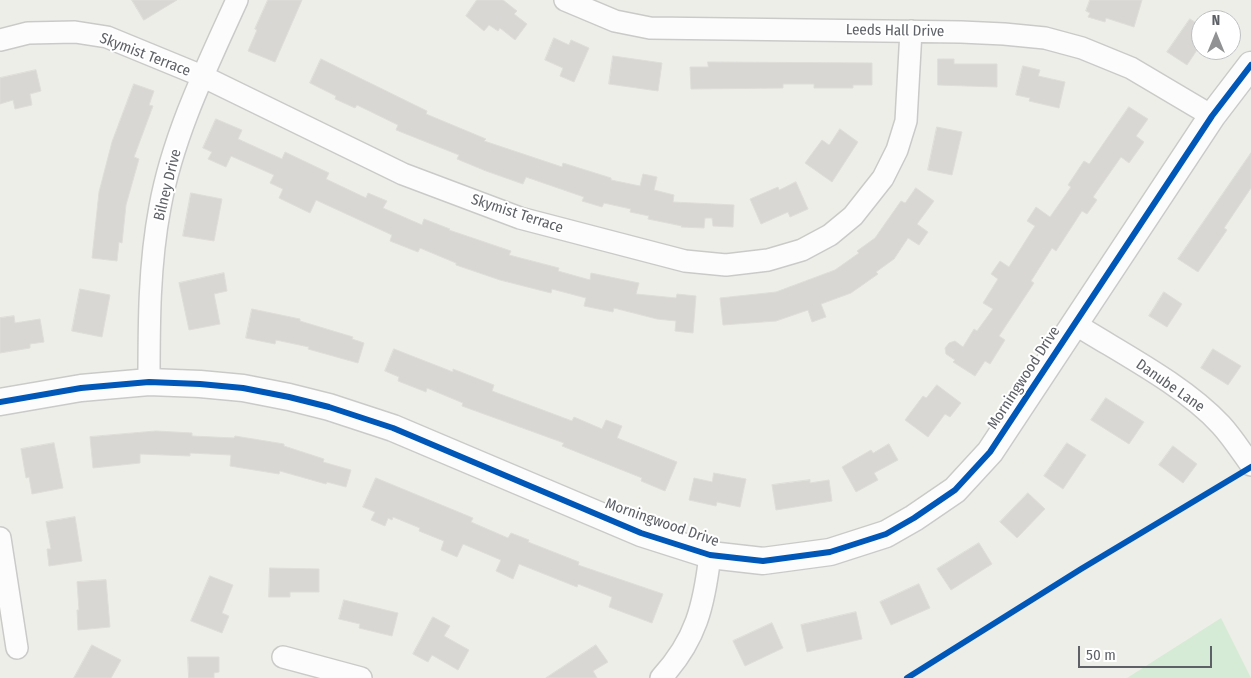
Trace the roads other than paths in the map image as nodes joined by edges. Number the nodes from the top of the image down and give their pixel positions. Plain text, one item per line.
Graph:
1 (237, 0) edge
2 (565, 0) edge
3 (911, 31) junction
4 (0, 40) edge
5 (1251, 65) edge
6 (202, 76) junction
7 (1212, 116) junction
8 (1075, 324) junction
9 (149, 382) junction
10 (0, 402) edge
11 (1251, 465) edge
12 (0, 538) edge
13 (710, 555) junction
14 (18, 648) dead end
15 (283, 657) dead end
16 (361, 678) edge
17 (661, 678) edge

1 - 6 street, Bilney Drive
2 - 3 street, Leeds Hall Drive
3 - 6 street, Skymist Terrace
3 - 7 street, Leeds Hall Drive
4 - 6 street, Skymist Terrace
5 - 7 street, Morningwood Drive
6 - 9 street, Bilney Drive
7 - 8 street, Morningwood Drive
8 - 11 street, Danube Lane
8 - 13 street, Morningwood Drive
9 - 10 street, Morningwood Drive
9 - 13 street, Morningwood Drive
12 - 14 street
13 - 17 street
15 - 16 street

